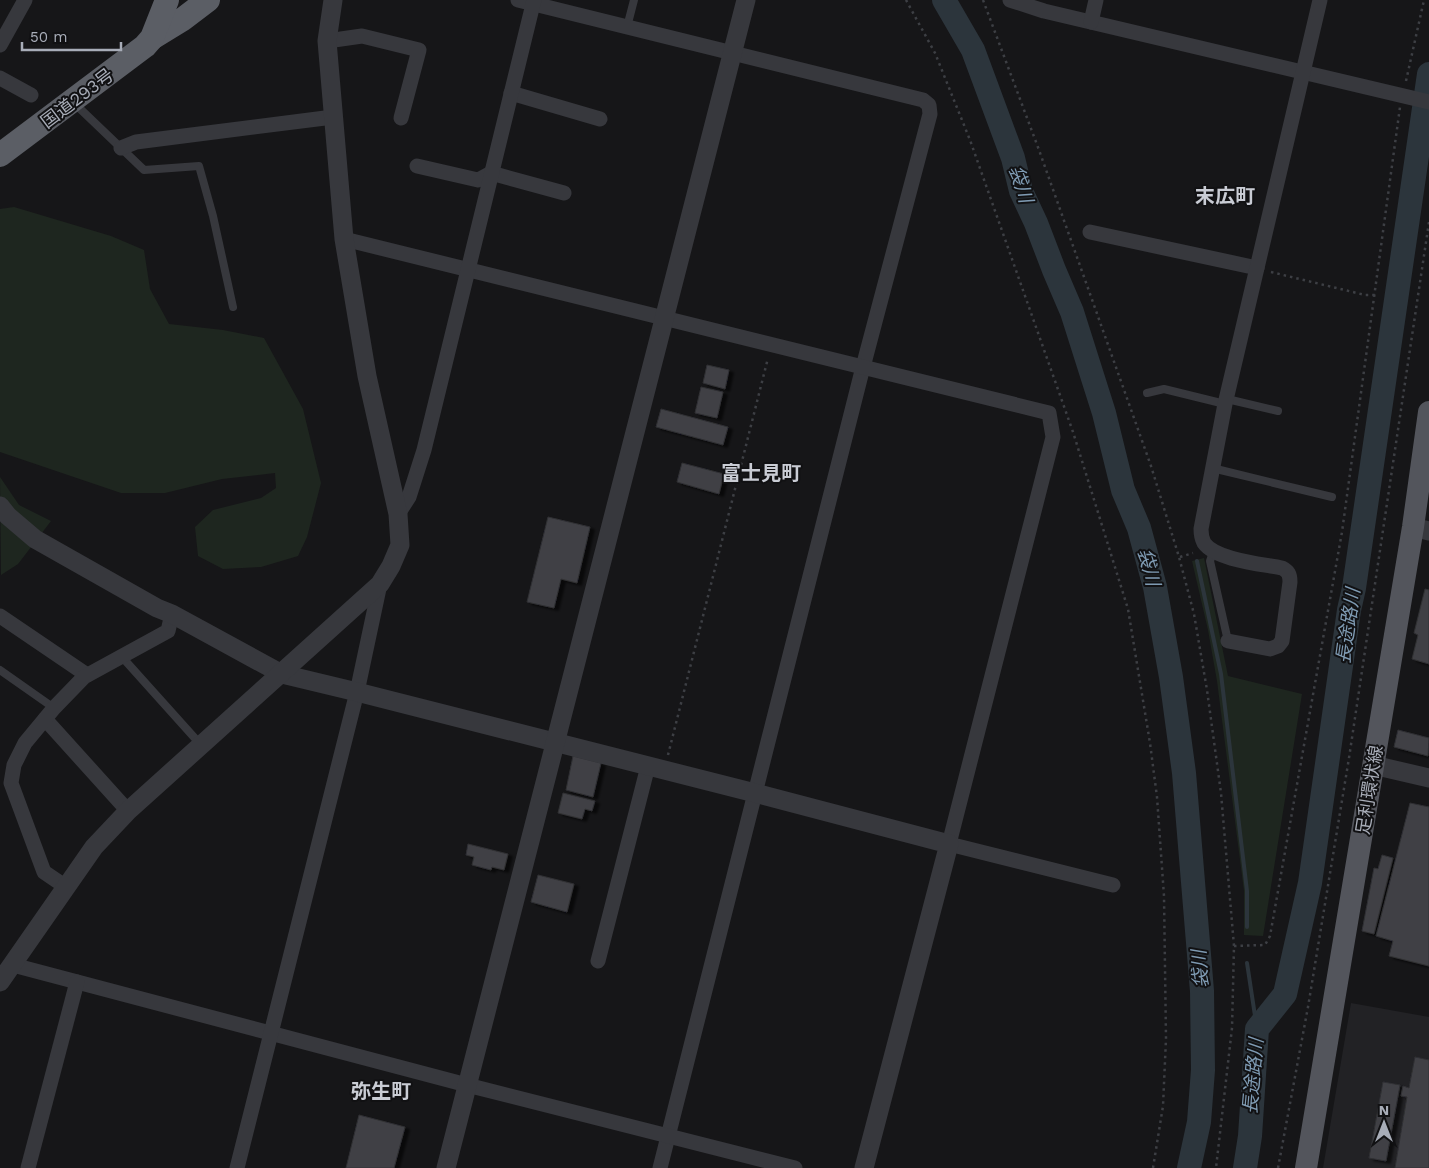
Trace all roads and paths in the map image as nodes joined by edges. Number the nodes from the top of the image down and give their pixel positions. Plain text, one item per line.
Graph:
1 (25, 0) edge
2 (167, 0) edge
3 (208, 0) edge
4 (333, 0) edge
5 (634, 0) edge
6 (746, 0) edge
7 (906, 0) edge
8 (983, 0) edge
9 (1010, 0) edge
10 (1096, 0) edge
11 (1320, 0) edge
12 (1424, 0) edge
13 (528, 1) edge
14 (1046, 5) edge
15 (1092, 22) junction
16 (4, 27) edge
17 (627, 27) junction
18 (152, 38) junction
19 (327, 41) junction
20 (0, 46) edge
21 (731, 53) junction
22 (1303, 71) junction
23 (0, 78) edge
24 (1406, 81) dead end
25 (511, 93) junction
26 (31, 95) dead end
27 (1404, 100) junction
28 (72, 102) junction
29 (1429, 102) edge
30 (333, 117) junction
31 (401, 118) dead end
32 (600, 119) dead end
33 (121, 148) junction
34 (0, 155) edge
35 (417, 166) dead end
36 (491, 173) junction
37 (564, 193) dead end
38 (1429, 222) edge
39 (1090, 232) dead end
40 (344, 240) junction
41 (1257, 268) junction
42 (467, 270) junction
43 (1376, 295) junction
44 (233, 308) dead end
45 (664, 317) junction
46 (772, 344) junction
47 (863, 367) junction
48 (1147, 392) dead end
49 (1226, 402) junction
50 (1278, 411) dead end
51 (1429, 412) edge
52 (1212, 468) junction
53 (1332, 497) dead end
54 (0, 506) edge
55 (398, 514) junction
56 (1421, 529) edge
57 (1212, 552) junction
58 (1193, 553) dead end
59 (1179, 557) junction
60 (380, 584) junction
61 (172, 614) junction
62 (0, 616) edge
63 (1228, 641) joint
64 (122, 657) junction
65 (0, 670) edge
66 (282, 674) junction
67 (87, 675) junction
68 (357, 692) junction
69 (50, 713) junction
70 (555, 743) junction
71 (202, 745) junction
72 (1373, 765) junction
73 (656, 768) junction
74 (1429, 778) edge
75 (756, 793) junction
76 (128, 811) junction
77 (949, 844) junction
78 (1113, 885) dead end
79 (66, 887) junction
80 (1234, 946) junction
81 (598, 960) dead end
82 (12, 965) junction
83 (0, 982) edge
84 (77, 982) junction
85 (271, 1032) junction
86 (468, 1085) junction
87 (668, 1136) junction
88 (28, 1168) edge
89 (237, 1168) edge
90 (446, 1168) edge
91 (660, 1168) edge
92 (795, 1168) edge
93 (864, 1168) edge
94 (1153, 1168) edge
95 (1216, 1168) edge
96 (1278, 1168) edge
97 (1306, 1168) edge

1 - 16 street
2 - 18 highway, 国道293号
3 - 18 highway, 国道293号
4 - 19 street
5 - 17 lane
6 - 21 street
7 - 94 path
8 - 59 path
9 - 14 street
10 - 15 street
11 - 22 street
12 - 24 path
13 - 17 street
13 - 25 street
14 - 15 street
15 - 22 street
16 - 20 street
17 - 21 street
18 - 28 highway, 国道293号
19 - 30 street
19 - 31 street
21 - 45 street
21 - 47 street
22 - 27 street
22 - 41 street
23 - 26 street
25 - 32 street
25 - 36 street
27 - 29 street
27 - 43 path
28 - 33 lane
28 - 34 highway, 国道293号
30 - 33 street
30 - 40 street
33 - 44 lane
35 - 36 street
36 - 37 street
36 - 42 street
38 - 96 path
39 - 41 street
40 - 42 street
40 - 55 street
41 - 43 path
41 - 49 street
42 - 45 street
42 - 55 street
43 - 80 path
45 - 46 street
45 - 70 street
46 - 47 street
46 - 73 path
47 - 75 street
47 - 77 street
48 - 49 lane
49 - 50 lane
49 - 52 street
51 - 56 main road, 足利環状線
52 - 53 lane
52 - 57 street
54 - 61 street
55 - 60 street
56 - 72 main road, 足利環状線
57 - 63 lane
57 - 63 street
58 - 59 path
59 - 80 path
60 - 66 street
60 - 68 street
61 - 64 street
61 - 66 street
62 - 67 street
64 - 67 street
64 - 71 lane
65 - 69 lane
66 - 68 street
66 - 71 street
67 - 69 street
68 - 70 street
68 - 85 street
69 - 76 street
69 - 79 street
70 - 73 street
70 - 86 street
71 - 76 street
72 - 74 street
72 - 97 main road, 足利環状線
73 - 75 street
73 - 81 street
75 - 77 street
75 - 87 street
76 - 79 street
77 - 78 street
77 - 93 street
79 - 82 street
80 - 95 path
82 - 83 street
82 - 84 street
84 - 85 street
84 - 88 street
85 - 86 street
85 - 89 street
86 - 87 street
86 - 90 street
87 - 91 street
87 - 92 street

